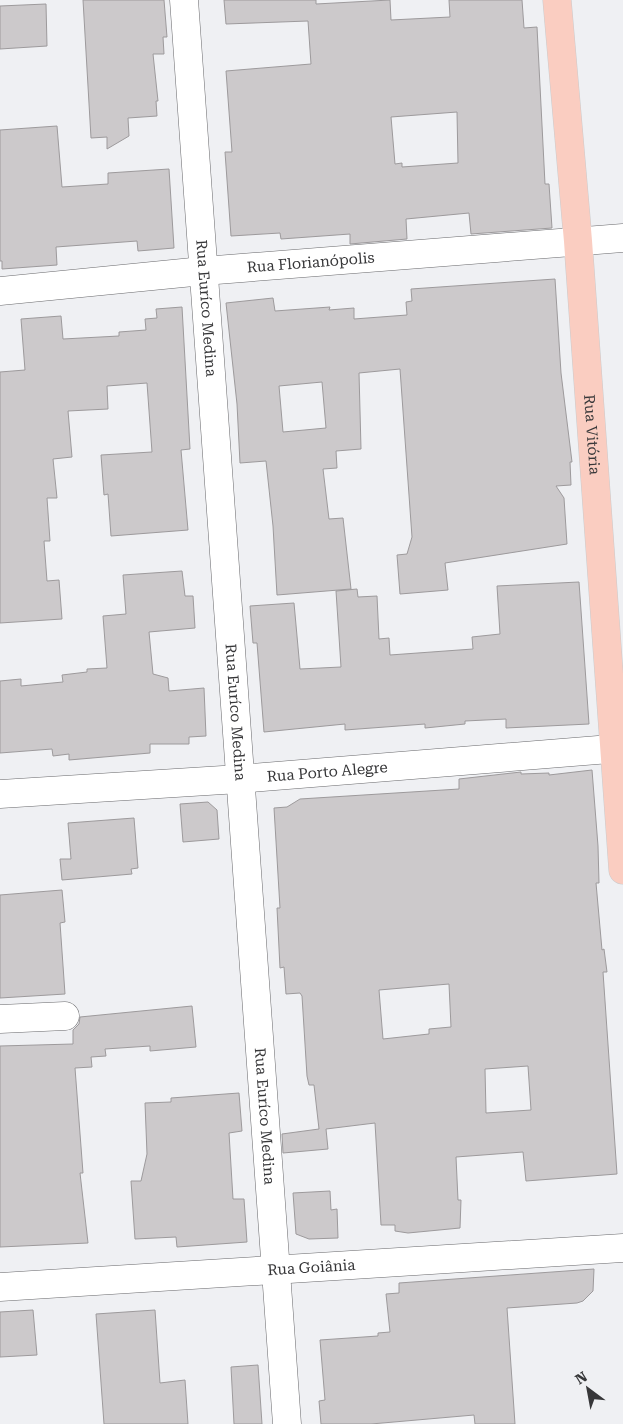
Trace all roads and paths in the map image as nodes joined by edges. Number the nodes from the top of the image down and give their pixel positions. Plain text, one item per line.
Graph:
1 (184, 0) edge
2 (556, 0) edge
3 (623, 238) edge
4 (578, 241) junction
5 (203, 271) junction
6 (0, 291) edge
7 (619, 749) edge
8 (239, 779) junction
9 (0, 794) edge
10 (623, 870) edge
11 (65, 1016) dead end
12 (0, 1019) edge
13 (623, 1248) edge
14 (278, 1270) junction
15 (0, 1287) edge
16 (287, 1424) edge

1 - 5 street, Rua Euríco Medina
2 - 4 main road, Rua Vitória
3 - 4 street, Rua Florianópolis
4 - 5 street, Rua Florianópolis
4 - 7 main road, Rua Vitória
5 - 6 street, Rua Florianópolis
5 - 8 street, Rua Euríco Medina
7 - 8 street, Rua Porto Alegre
7 - 10 main road, Rua Vitória
8 - 9 street, Rua Porto Alegre
8 - 14 street, Rua Euríco Medina
11 - 12 street
13 - 14 street, Rua Goiânia
14 - 15 street, Rua Goiânia
14 - 16 street, Rua Euríco Medina

